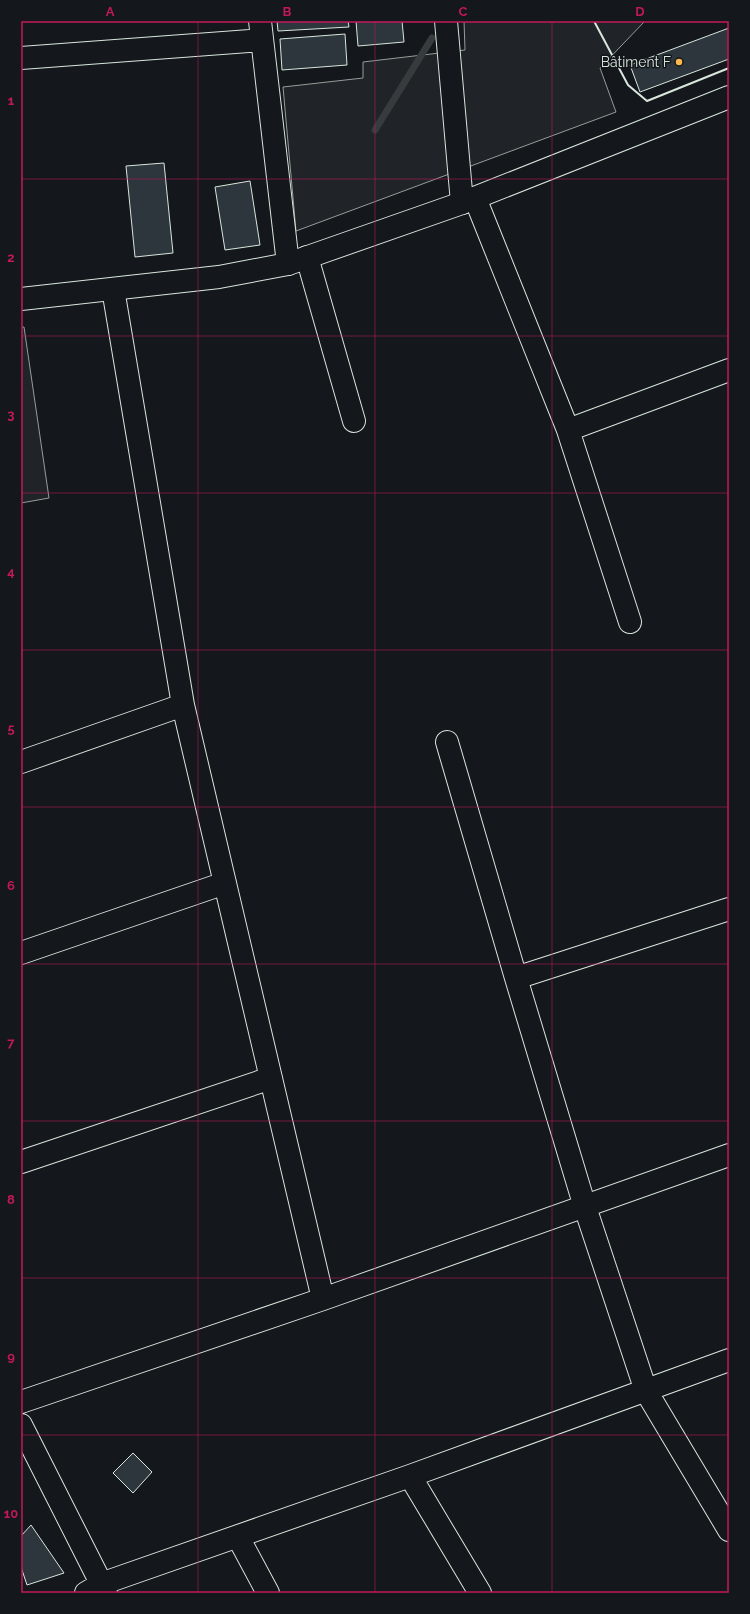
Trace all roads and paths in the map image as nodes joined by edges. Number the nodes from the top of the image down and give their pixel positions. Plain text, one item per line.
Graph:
1 (446, 21) edge
2 (261, 30) edge
3 (21, 58) edge
4 (729, 97) edge
5 (469, 200) junction
6 (297, 260) junction
7 (113, 289) junction
8 (21, 299) edge
9 (729, 370) edge
10 (354, 421) dead end
11 (568, 430) junction
12 (630, 622) dead end
13 (182, 705) junction
14 (447, 742) dead end
15 (21, 762) edge
16 (225, 883) junction
17 (729, 909) edge
18 (21, 953) edge
19 (516, 978) junction
20 (271, 1078) junction
21 (729, 1156) edge
22 (21, 1162) edge
23 (585, 1207) junction
24 (323, 1299) junction
25 (729, 1360) edge
26 (646, 1391) junction
27 (21, 1402) edge
28 (21, 1425) edge
29 (410, 1476) junction
30 (729, 1530) edge
31 (238, 1537) junction
32 (98, 1590) edge
33 (268, 1593) edge
34 (480, 1593) edge

1 - 5 street
2 - 3 street
2 - 6 street
4 - 5 street
5 - 6 street
5 - 11 street
6 - 7 street
6 - 10 street
7 - 8 street
7 - 13 street
9 - 11 street
11 - 12 street
13 - 15 street
13 - 16 street
14 - 19 street
16 - 18 street
16 - 20 street
17 - 19 street
19 - 23 street
20 - 22 street
20 - 24 street
21 - 23 street
23 - 24 street
23 - 26 street
24 - 27 street
25 - 26 street
26 - 29 street
26 - 30 street
28 - 32 street
29 - 31 street
29 - 34 street
31 - 32 street
31 - 33 street

